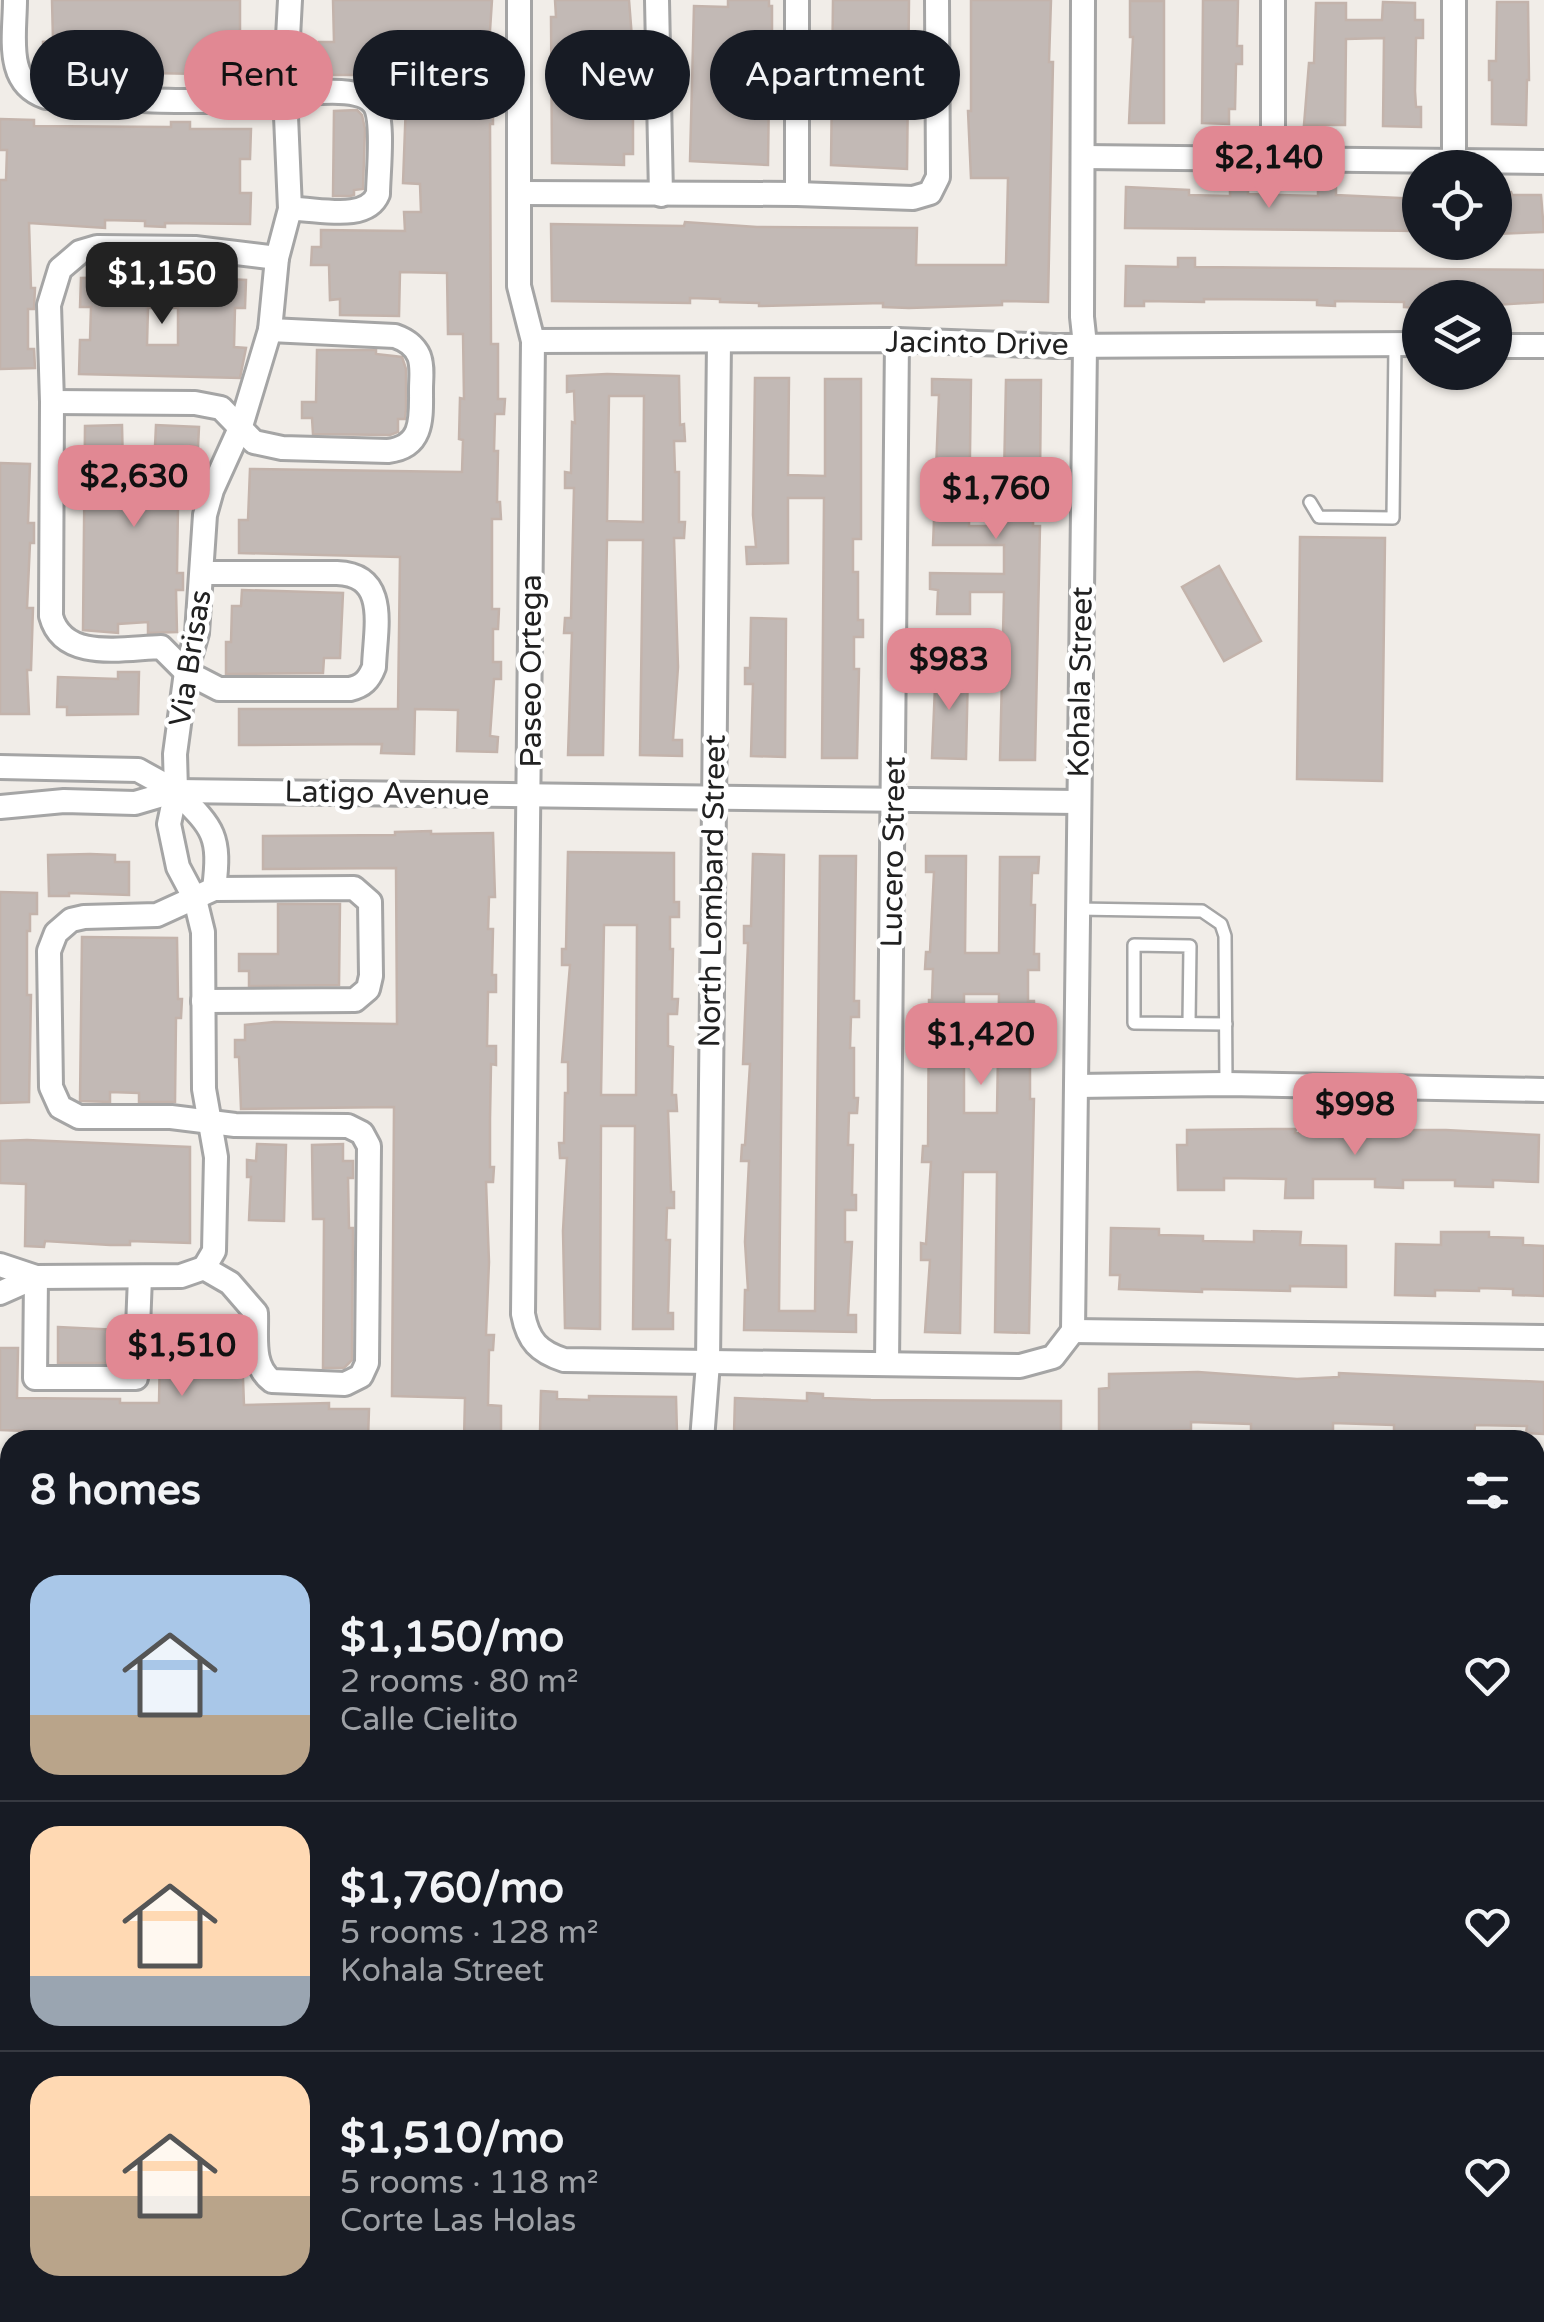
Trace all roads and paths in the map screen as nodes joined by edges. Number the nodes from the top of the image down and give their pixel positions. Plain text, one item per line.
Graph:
1 (14, 0) edge
2 (290, 0) edge
3 (519, 0) edge
4 (657, 0) edge
5 (797, 0) edge
6 (937, 0) edge
7 (1083, 0) edge
8 (1272, 0) edge
9 (1454, 0) edge
10 (289, 30) edge
11 (333, 94) edge
12 (184, 99) edge
13 (287, 120) edge
14 (1454, 150) edge
15 (1083, 157) junction
16 (1274, 159) junction
17 (1402, 160) edge
18 (1512, 162) edge
19 (1544, 162) edge
20 (520, 193) junction
21 (797, 194) junction
22 (661, 195) junction
23 (290, 209) junction
24 (278, 258) junction
25 (270, 330) junction
26 (897, 340) junction
27 (533, 341) junction
28 (719, 341) junction
29 (1395, 344) junction
30 (1402, 344) edge
31 (1084, 345) junction
32 (1512, 346) edge
33 (1544, 346) edge
34 (52, 402) junction
35 (241, 426) junction
36 (1310, 502) dead end
37 (203, 573) junction
38 (186, 672) junction
39 (0, 767) edge
40 (176, 791) junction
41 (530, 795) junction
42 (713, 796) junction
43 (894, 799) junction
44 (1078, 802) junction
45 (0, 807) edge
46 (214, 843) junction
47 (174, 851) junction
48 (205, 894) junction
49 (1077, 909) junction
50 (203, 1001) junction
51 (1189, 1024) junction
52 (1226, 1024) junction
53 (1226, 1084) junction
54 (1076, 1086) junction
55 (1544, 1090) edge
56 (209, 1122) junction
57 (0, 1265) edge
58 (204, 1268) junction
59 (36, 1277) junction
60 (140, 1277) junction
61 (0, 1293) edge
62 (1072, 1331) junction
63 (1544, 1337) edge
64 (708, 1363) junction
65 (887, 1364) junction
66 (703, 1430) edge

1 - 12 street
2 - 10 street, Via Brisas
3 - 20 street, Paseo Ortega
4 - 22 street
5 - 21 street
6 - 21 street
7 - 15 street, Kohala Street
8 - 16 street
9 - 14 street
11 - 23 street
13 - 23 street, Via Brisas
15 - 16 street
15 - 31 street, Kohala Street
16 - 17 street
18 - 19 street
20 - 22 street
20 - 27 street, Paseo Ortega
21 - 22 street
23 - 24 street, Via Brisas
24 - 25 street, Via Brisas
24 - 34 street
25 - 35 street, Via Brisas
25 - 35 street
26 - 28 street, Jacinto Drive
26 - 31 street, Jacinto Drive
26 - 43 street, Lucero Street
27 - 28 street, Jacinto Drive
27 - 41 street, Paseo Ortega
28 - 42 street, North Lombard Street
29 - 30 street, Jacinto Drive
29 - 31 street, Jacinto Drive
29 - 36 lane
31 - 44 street, Kohala Street
32 - 33 street
34 - 35 street
34 - 38 street
35 - 37 street, Via Brisas
37 - 38 street, Via Brisas
37 - 38 street
38 - 40 street, Via Brisas
39 - 40 street, Latigo Avenue
40 - 41 street, Latigo Avenue
40 - 45 street, Latigo Avenue
40 - 46 street
40 - 47 street, Via Brisas
41 - 42 street, Latigo Avenue
41 - 64 street, Paseo Ortega
42 - 43 street, Latigo Avenue
42 - 64 street, North Lombard Street
43 - 44 street, Latigo Avenue
43 - 65 street, Lucero Street
44 - 49 street, Kohala Street
46 - 47 street
46 - 48 street, Via Brisas
47 - 48 street, Via Brisas
48 - 50 street, Via Brisas
48 - 50 street
48 - 56 street
49 - 52 lane
49 - 54 street, Kohala Street
50 - 56 street, Via Brisas
51 - 51 lane
51 - 52 lane
52 - 53 lane
53 - 54 street
53 - 55 street
54 - 62 street, Kohala Street
56 - 58 street, Via Brisas
56 - 58 street
57 - 59 street
58 - 60 street
59 - 60 street
59 - 60 street
59 - 61 street
62 - 63 street
62 - 65 street
64 - 65 street
64 - 66 street, North Lombard Street

